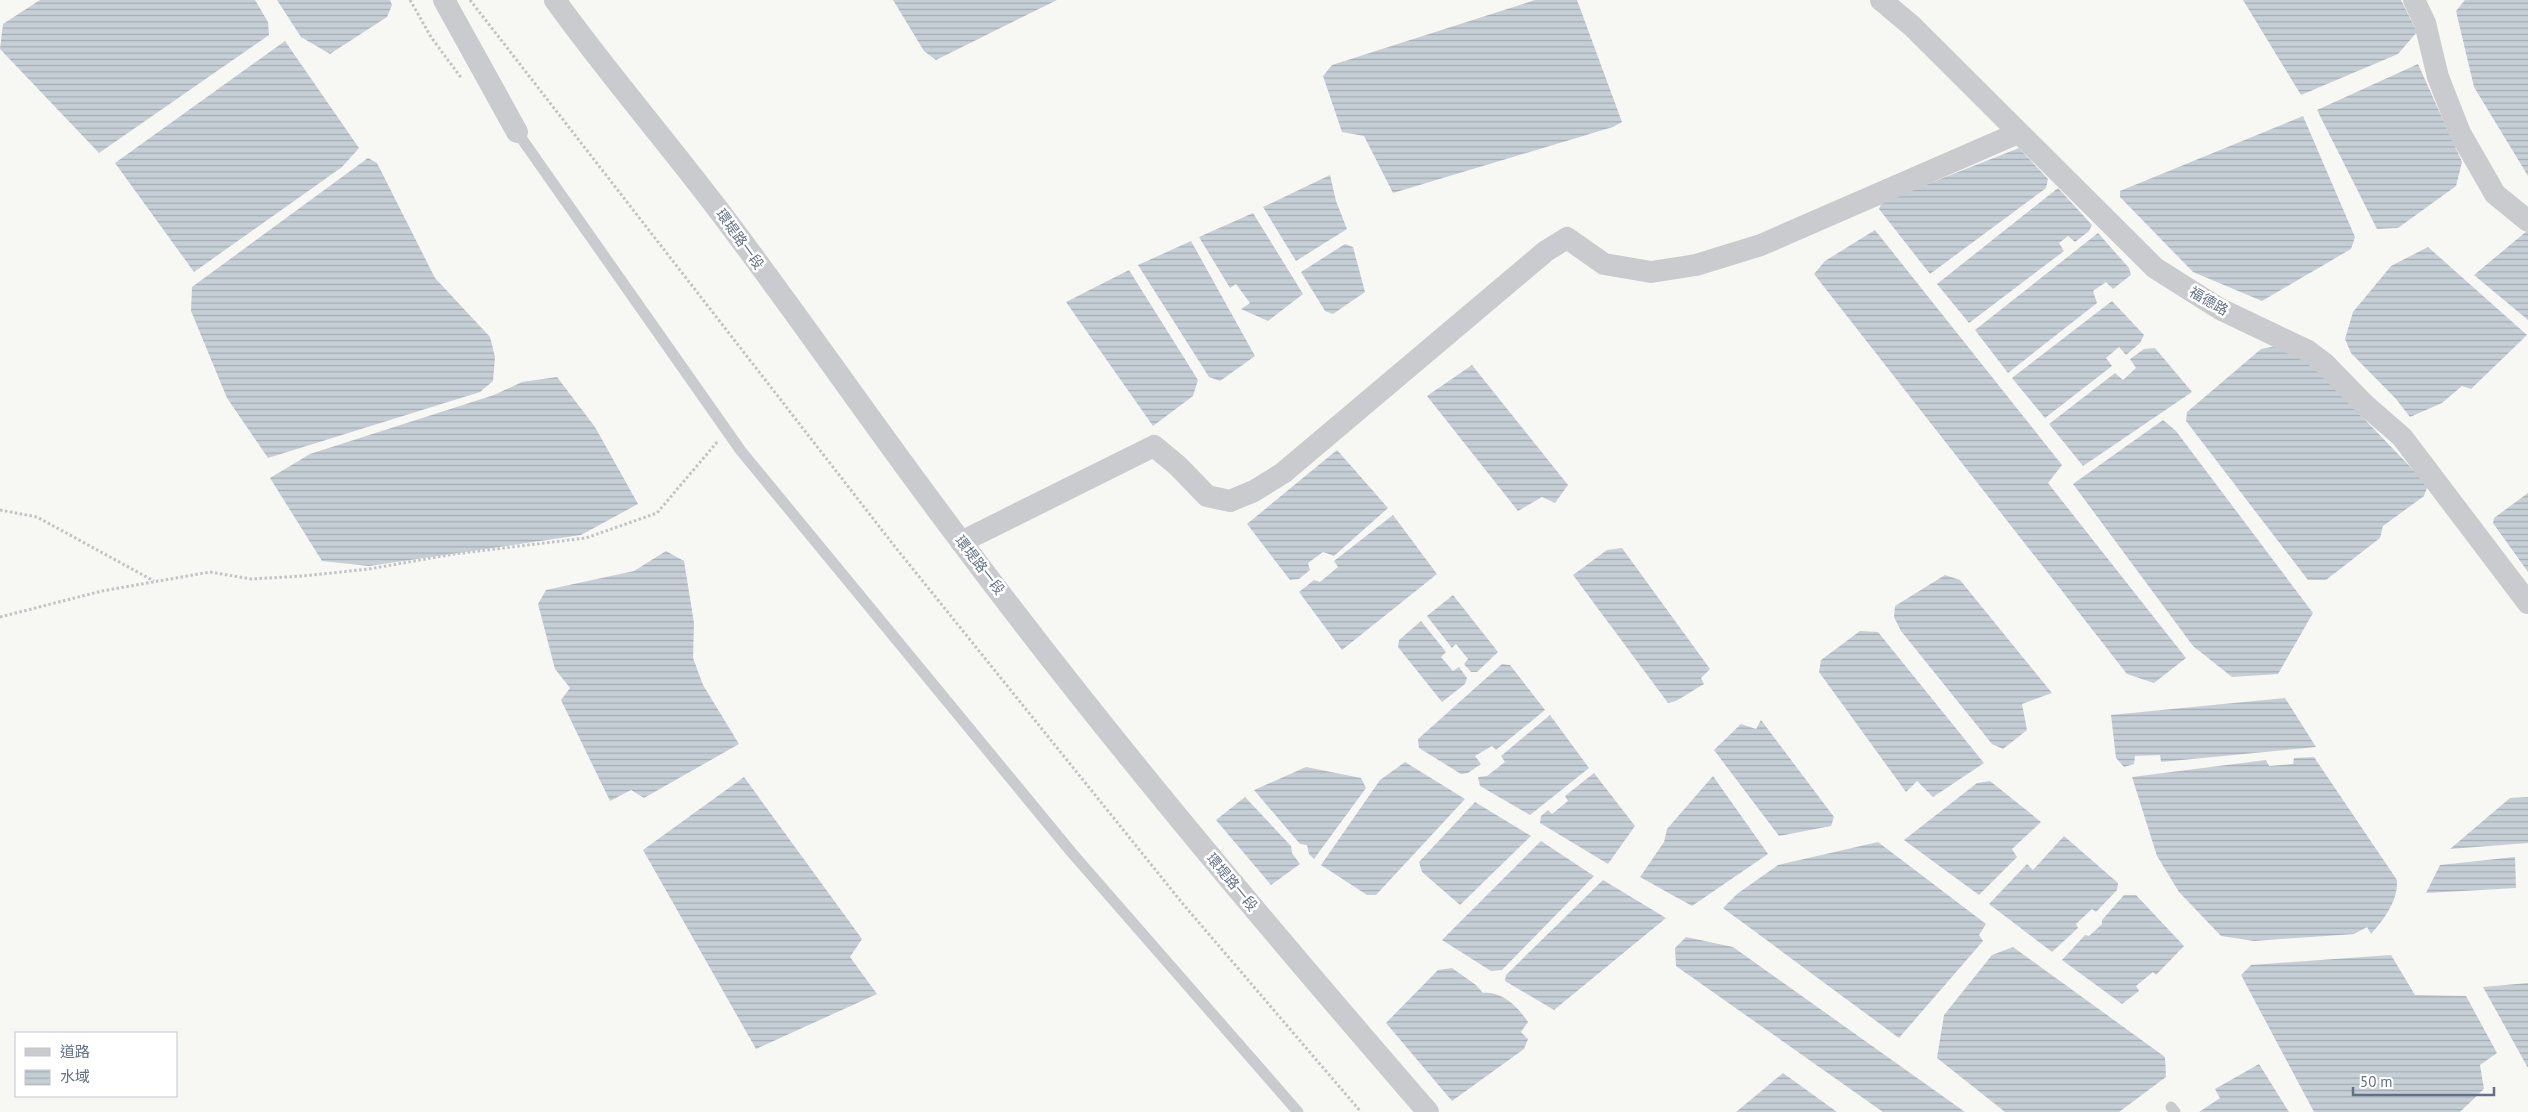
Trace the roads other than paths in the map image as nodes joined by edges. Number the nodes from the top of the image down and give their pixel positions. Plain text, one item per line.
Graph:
1 (444, 0) edge
2 (555, 0) edge
3 (1881, 0) edge
4 (2417, 1) edge
5 (516, 132) joint
6 (2018, 132) junction
7 (2528, 221) edge
8 (961, 542) junction
9 (2528, 603) edge
10 (1298, 1112) edge
11 (1428, 1112) edge

1 - 5 street
2 - 8 street, 環堤路一段
3 - 6 street, 福德路
4 - 7 street
5 - 10 lane
6 - 8 street
6 - 9 street, 福德路
8 - 11 street, 環堤路一段

